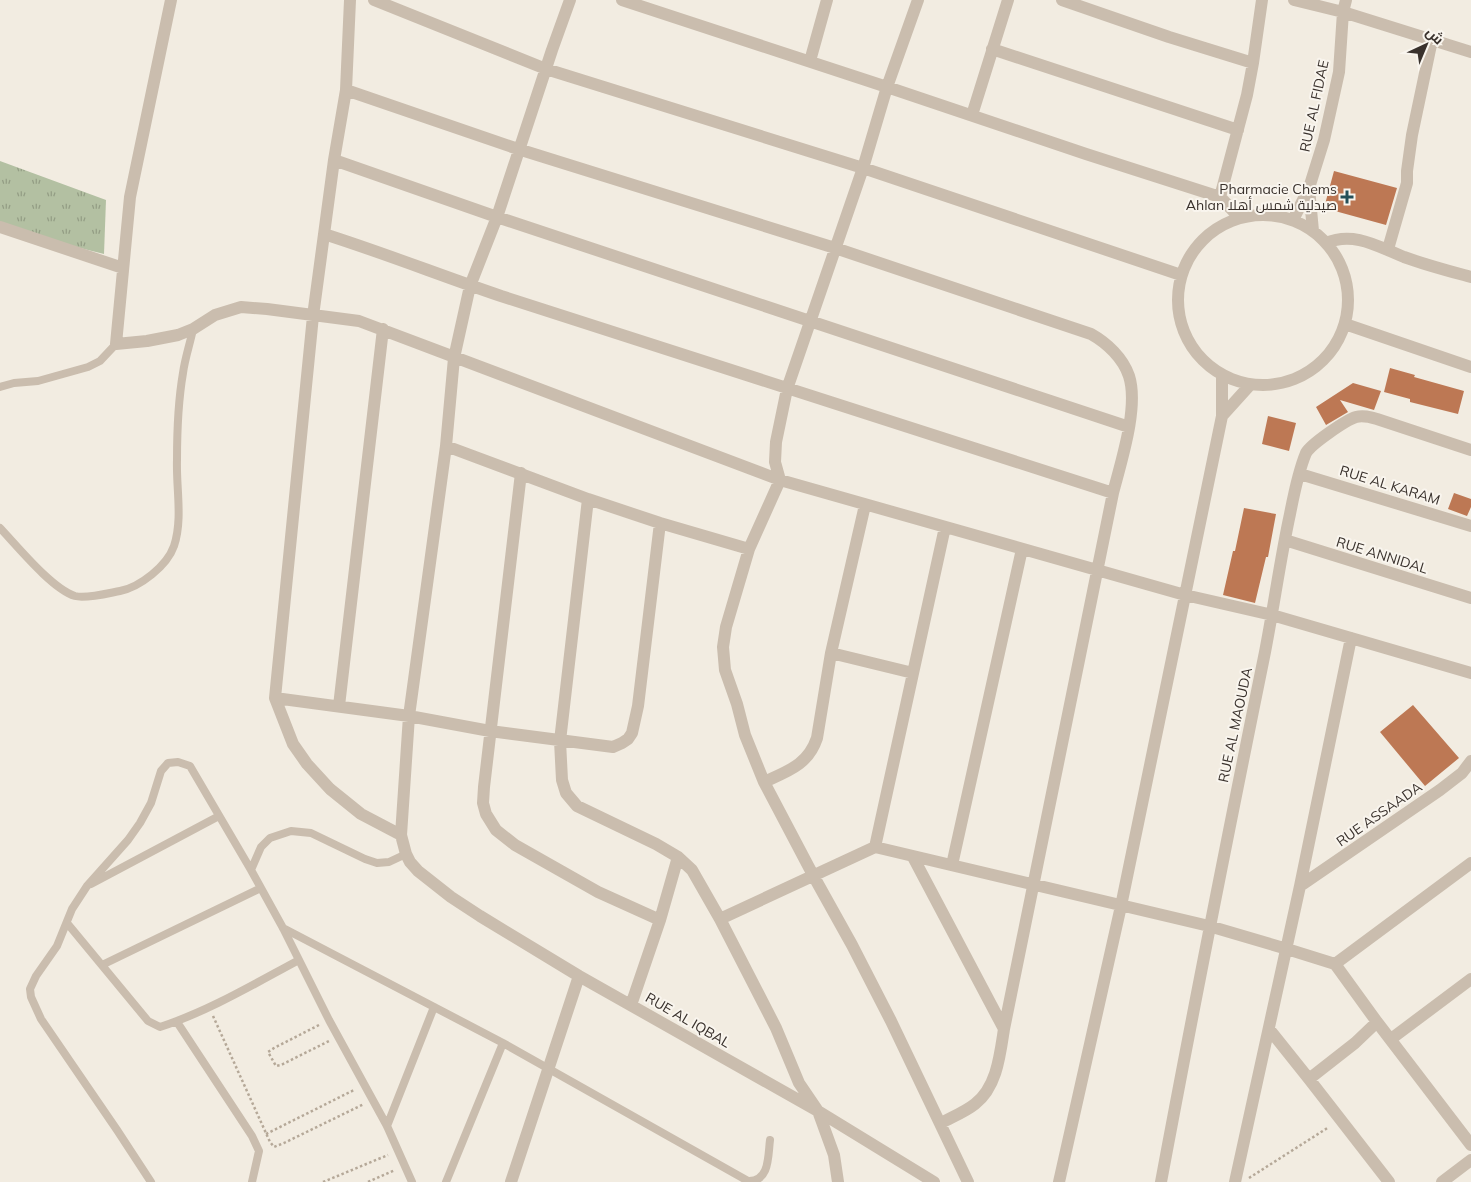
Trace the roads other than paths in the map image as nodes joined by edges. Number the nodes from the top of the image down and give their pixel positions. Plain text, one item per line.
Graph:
1 (171, 0) edge
2 (350, 0) edge
3 (374, 0) edge
4 (570, 0) edge
5 (622, 0) edge
6 (827, 0) edge
7 (918, 0) edge
8 (1008, 0) edge
9 (1062, 0) edge
10 (1262, 0) edge
11 (1294, 0) edge
12 (1344, 6) edge
13 (1432, 40) junction
14 (992, 50) junction
15 (1471, 52) edge
16 (810, 62) junction
17 (1253, 63) junction
18 (546, 69) junction
19 (887, 87) junction
20 (346, 90) junction
21 (972, 115) junction
22 (1238, 130) junction
23 (518, 149) junction
24 (334, 160) junction
25 (862, 168) junction
26 (1309, 188) junction
27 (1220, 197) junction
28 (497, 217) junction
29 (1239, 217) junction
30 (1293, 220) junction
31 (0, 227) edge
32 (1313, 231) junction
33 (324, 234) junction
34 (1326, 243) junction
35 (835, 248) junction
36 (1388, 249) junction
37 (123, 268) junction
38 (1180, 274) junction
39 (1471, 277) edge
40 (470, 286) junction
41 (313, 316) junction
42 (811, 321) junction
43 (1345, 324) junction
44 (194, 329) junction
45 (383, 329) junction
46 (116, 344) junction
47 (454, 358) junction
48 (1471, 367) edge
49 (1222, 375) junction
50 (1250, 385) junction
51 (0, 387) edge
52 (787, 389) junction
53 (1222, 416) junction
54 (1129, 427) junction
55 (446, 446) junction
56 (1471, 450) edge
57 (521, 473) junction
58 (1300, 474) junction
59 (780, 480) junction
60 (1113, 493) junction
61 (588, 499) junction
62 (865, 504) junction
63 (660, 522) junction
64 (1471, 526) edge
65 (945, 527) junction
66 (0, 528) edge
67 (1285, 540) junction
68 (749, 549) junction
69 (1022, 549) junction
70 (1098, 569) junction
71 (1185, 595) junction
72 (1471, 598) edge
73 (1272, 615) junction
74 (1351, 638) junction
75 (831, 653) junction
76 (1471, 673) edge
77 (913, 674) junction
78 (276, 698) junction
79 (339, 706) junction
80 (409, 716) junction
81 (490, 730) junction
82 (560, 740) junction
83 (1471, 761) edge
84 (764, 782) junction
85 (219, 816) junction
86 (401, 835) junction
87 (875, 847) junction
88 (406, 854) junction
89 (678, 857) junction
90 (913, 857) junction
91 (1471, 863) edge
92 (952, 865) junction
93 (251, 870) junction
94 (813, 876) junction
95 (1034, 885) junction
96 (87, 886) junction
97 (1300, 886) junction
98 (261, 888) junction
99 (1121, 906) junction
100 (720, 919) junction
101 (660, 920) junction
102 (67, 923) junction
103 (1209, 926) junction
104 (283, 928) junction
105 (1287, 949) junction
106 (299, 960) junction
107 (1335, 964) junction
108 (102, 965) junction
109 (579, 976) junction
110 (1471, 979) edge
111 (632, 1005) junction
112 (434, 1007) junction
113 (177, 1022) junction
114 (1377, 1022) junction
115 (1004, 1029) junction
116 (1269, 1029) junction
117 (1391, 1039) junction
118 (503, 1044) junction
119 (548, 1068) junction
120 (1309, 1078) junction
121 (818, 1110) junction
122 (941, 1123) junction
123 (388, 1126) junction
124 (770, 1140) dead end
125 (1471, 1145) edge
126 (1471, 1160) edge
127 (151, 1182) edge
128 (252, 1182) edge
129 (412, 1182) edge
130 (446, 1182) edge
131 (511, 1182) edge
132 (838, 1182) edge
133 (934, 1182) edge
134 (968, 1182) edge
135 (1059, 1182) edge
136 (1161, 1182) edge
137 (1235, 1182) edge
138 (1389, 1182) edge
139 (1442, 1182) edge

1 - 37 street
2 - 20 street
3 - 18 street
4 - 18 street
5 - 16 street
6 - 16 street
7 - 19 street
8 - 14 street
9 - 17 street
10 - 17 street
11 - 12 street
12 - 13 street
12 - 26 street, RUE AL FIDAE
13 - 15 street
13 - 36 street
14 - 21 street
14 - 22 street
16 - 19 street
17 - 22 street
18 - 23 street
18 - 25 street
19 - 21 street
19 - 25 street
20 - 23 street
20 - 24 street
21 - 27 street
22 - 27 street
23 - 28 street
23 - 35 street
24 - 28 street
24 - 33 street
25 - 35 street
25 - 38 street
26 - 30 street, RUE AL FIDAE
26 - 32 street, RUE AL FIDAE
27 - 29 street
28 - 40 street
28 - 42 street
29 - 30 street
29 - 38 street
30 - 32 street
31 - 37 street
32 - 34 street
33 - 40 street
33 - 41 street
34 - 36 street
34 - 43 street
35 - 42 street
35 - 54 street
36 - 39 street
37 - 46 street
38 - 49 street
40 - 47 street
40 - 52 street
41 - 44 street
41 - 45 street
41 - 78 street
42 - 52 street
42 - 54 street
43 - 48 street
43 - 50 street
44 - 46 street
44 - 66 lane
45 - 47 street
45 - 79 street
46 - 51 lane
47 - 55 street
47 - 59 street
49 - 50 street
49 - 53 street
50 - 53 street
52 - 59 street
52 - 60 street
53 - 71 street
54 - 60 street
55 - 57 street
55 - 80 street
56 - 58 street, RUE AL MAOUDA
57 - 61 street
57 - 81 street
58 - 64 street, RUE AL KARAM
58 - 67 street, RUE AL MAOUDA
59 - 62 street
59 - 68 street
60 - 70 street
61 - 63 street
61 - 82 street
62 - 65 street
62 - 75 street
63 - 68 street
63 - 82 street
65 - 69 street
65 - 77 street
67 - 72 street, RUE ANNIDAL
67 - 73 street, RUE AL MAOUDA
68 - 84 street
69 - 70 street
69 - 92 street
70 - 71 street
70 - 95 street
71 - 73 street
71 - 99 street
73 - 74 street
73 - 103 street, RUE AL MAOUDA
74 - 76 street
74 - 97 street
75 - 77 street
75 - 84 street
77 - 87 street
78 - 79 street
78 - 86 street
79 - 80 street
80 - 81 street
80 - 86 street
81 - 82 street
81 - 101 street
82 - 89 street
83 - 97 street, RUE ASSAADA
84 - 94 street
85 - 93 lane
85 - 96 lane
85 - 96 lane
86 - 88 street
87 - 90 street
87 - 94 street
88 - 93 lane
88 - 109 street, RUE AL IQBAL
89 - 100 street
89 - 101 street
90 - 92 street
90 - 115 street
91 - 107 street
92 - 95 street
93 - 98 lane
94 - 100 street
94 - 122 street
95 - 99 street
95 - 115 street
96 - 102 lane
97 - 105 street
98 - 104 lane
98 - 108 lane
99 - 103 street
99 - 135 street
100 - 121 street
101 - 111 street
102 - 108 lane
102 - 127 lane
103 - 105 street
103 - 136 street, RUE AL MAOUDA
104 - 106 lane
104 - 112 lane
105 - 107 street
105 - 116 street
106 - 113 lane
106 - 123 lane
107 - 114 street
108 - 113 lane
109 - 111 street, RUE AL IQBAL
109 - 119 street
110 - 117 street
111 - 121 street, RUE AL IQBAL
112 - 118 lane
112 - 123 lane
113 - 128 lane
114 - 117 street
114 - 120 street
115 - 122 street
116 - 120 street
116 - 137 street
117 - 125 street
118 - 119 lane
118 - 130 lane
119 - 124 lane
119 - 131 street
120 - 138 street
121 - 132 street
121 - 133 street, RUE AL IQBAL
122 - 134 street
123 - 129 lane
126 - 139 street

